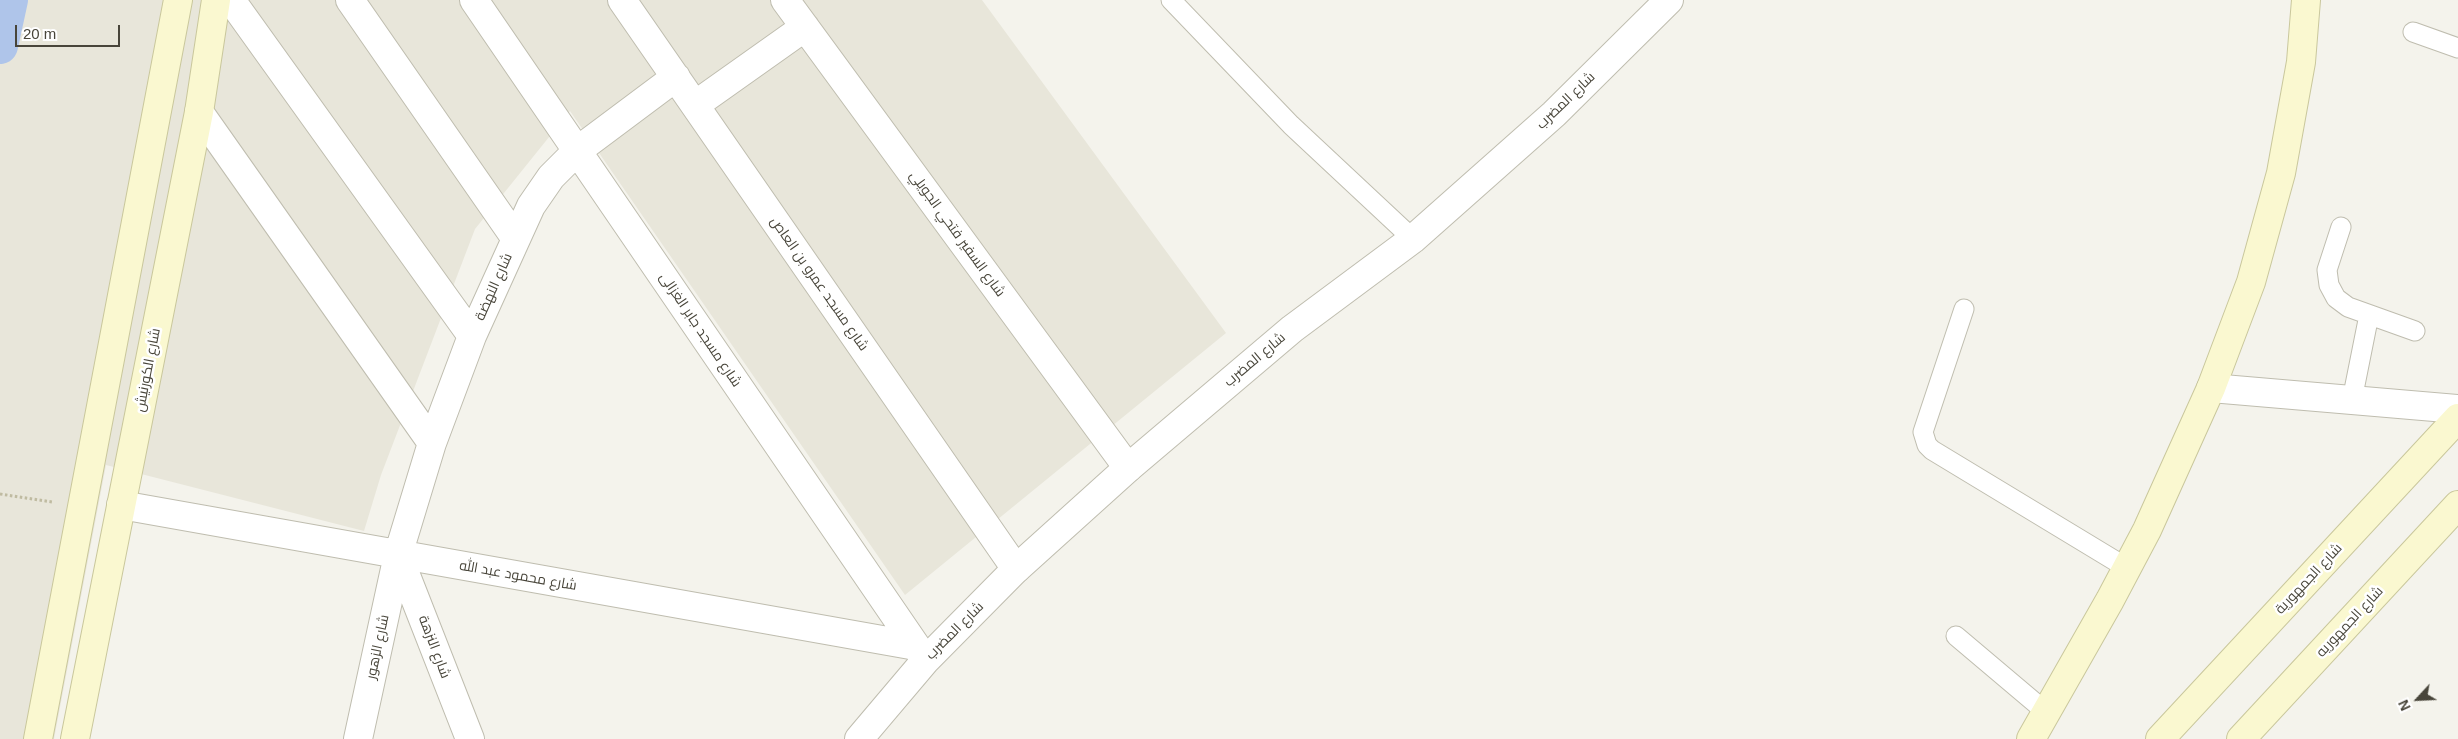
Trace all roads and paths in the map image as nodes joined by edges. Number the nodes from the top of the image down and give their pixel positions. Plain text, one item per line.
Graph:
1 (178, 0) edge
2 (216, 0) edge
3 (231, 0) edge
4 (350, 0) edge
5 (474, 0) edge
6 (622, 0) edge
7 (785, 0) edge
8 (1170, 0) edge
9 (1669, 0) edge
10 (2306, 0) edge
11 (805, 27) junction
12 (2414, 32) dead end
13 (2458, 48) edge
14 (676, 77) junction
15 (695, 105) junction
16 (199, 112) junction
17 (577, 151) junction
18 (2341, 226) dead end
19 (1413, 238) junction
20 (516, 239) junction
21 (1964, 309) dead end
22 (2368, 315) junction
23 (2415, 331) dead end
24 (472, 336) junction
25 (2211, 388) junction
26 (2352, 400) junction
27 (2458, 409) edge
28 (2458, 418) edge
29 (432, 443) junction
30 (1128, 468) junction
31 (0, 494) edge
32 (54, 503) dead end
33 (121, 505) junction
34 (2458, 505) edge
35 (398, 555) junction
36 (2127, 568) junction
37 (1016, 569) junction
38 (1956, 636) dead end
39 (921, 654) junction
40 (2046, 712) junction
41 (38, 739) edge
42 (75, 739) edge
43 (358, 739) edge
44 (470, 739) edge
45 (858, 739) edge
46 (2031, 739) edge
47 (2160, 739) edge
48 (2241, 739) edge

1 - 41 main road
2 - 16 main road, شارع الكورنيش
3 - 24 street
4 - 20 street
5 - 17 street, شارع مسجد جابر الغزالى
6 - 14 street, شارع مسجد عمرو بن العاص
7 - 11 street, شارع السفير فتحي الجويلي
8 - 19 lane
9 - 19 street, شارع المضرب
10 - 25 main road
11 - 15 street
11 - 30 street, شارع السفير فتحي الجويلي
12 - 13 lane
14 - 15 street, شارع مسجد عمرو بن العاص
14 - 17 street, شارع النهضة
15 - 37 street, شارع مسجد عمرو بن العاص
16 - 29 street
16 - 33 main road, شارع الكورنيش
17 - 20 street, شارع النهضة
17 - 39 street, شارع مسجد جابر الغزالى
18 - 22 lane
19 - 30 street, شارع المضرب
20 - 24 street, شارع النهضة
21 - 36 lane
22 - 23 lane
22 - 26 lane
24 - 29 street, شارع النهضة
25 - 26 street
25 - 36 main road
26 - 27 street
28 - 47 main road, شارع الجمهورية
29 - 35 street, شارع النهضة
30 - 37 street, شارع المضرب
31 - 32 path
33 - 35 street, شارع محمود عبد الله
33 - 42 main road, شارع الكورنيش
34 - 48 main road, شارع الجمهوريه
35 - 39 street, شارع محمود عبد الله
35 - 43 street, شارع الزهور
35 - 44 street, شارع النزهة
36 - 40 main road
37 - 39 street, شارع المضرب
38 - 40 lane
39 - 45 street, شارع المضرب
40 - 46 main road

